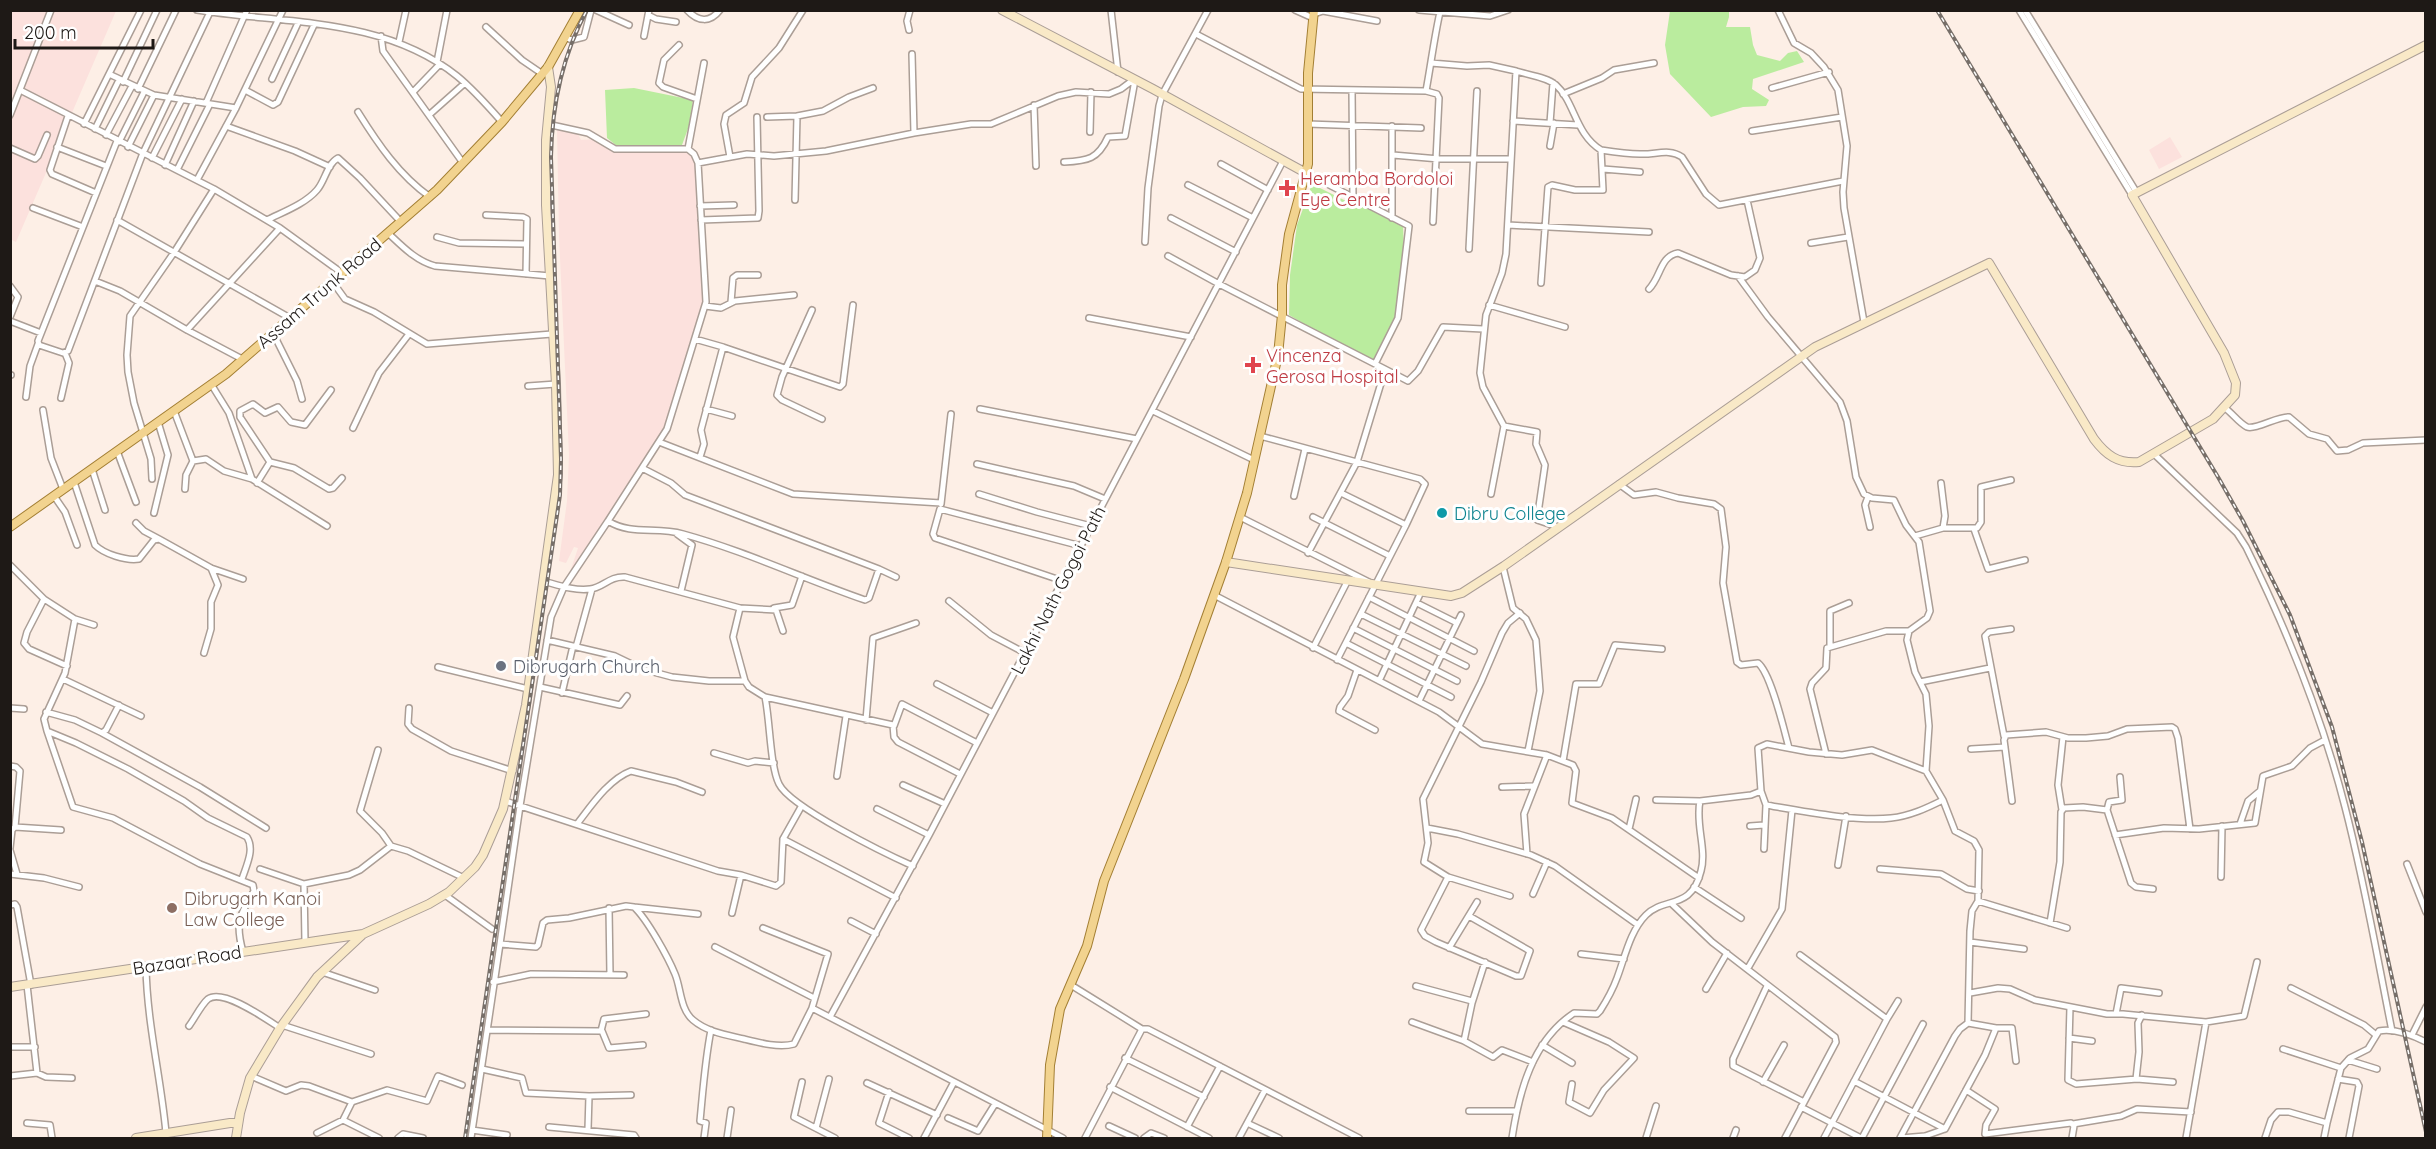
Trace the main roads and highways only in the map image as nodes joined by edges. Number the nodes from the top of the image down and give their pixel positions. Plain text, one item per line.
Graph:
1 (580, 10) edge
2 (1314, 14) edge
3 (10, 527) edge
4 (1047, 1134) edge

1 - 3 main road, Assam Trunk Road
2 - 4 main road

